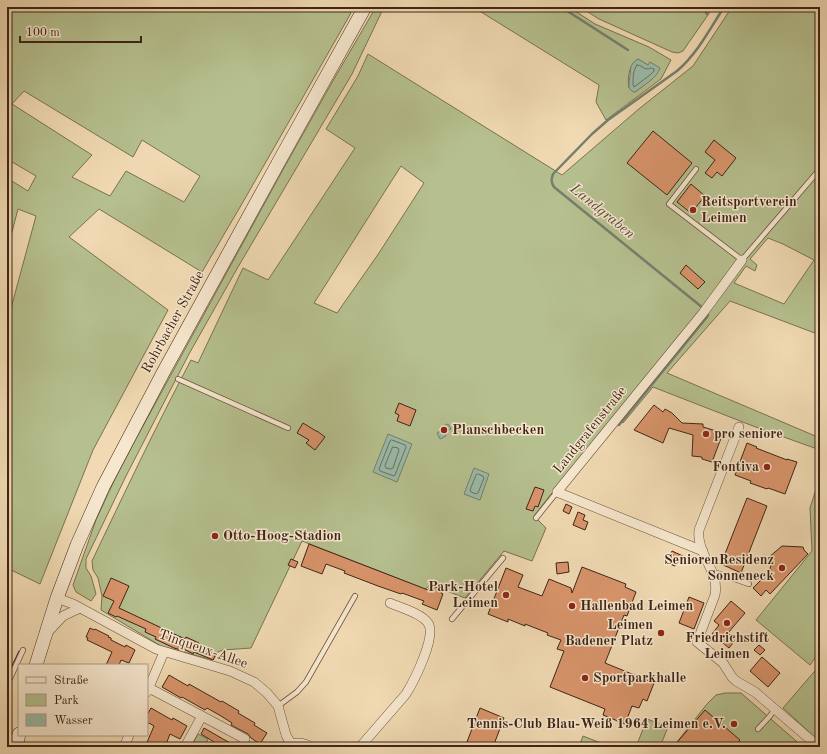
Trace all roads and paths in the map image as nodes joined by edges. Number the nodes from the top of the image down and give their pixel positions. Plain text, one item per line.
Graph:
1 (365, 7) edge
2 (696, 169) dead end
3 (820, 169) edge
4 (742, 260) junction
5 (178, 380) dead end
6 (739, 427) dead end
7 (288, 428) dead end
8 (557, 492) junction
9 (536, 518) dead end
10 (703, 551) junction
11 (503, 558) dead end
12 (713, 572) junction
13 (749, 584) dead end
14 (355, 596) dead end
15 (57, 598) junction
16 (390, 603) dead end
17 (80, 608) junction
18 (452, 619) dead end
19 (44, 638) junction
20 (23, 650) dead end
21 (164, 652) junction
22 (36, 664) edge
23 (7, 685) edge
24 (148, 690) edge
25 (278, 706) junction
26 (775, 709) junction
27 (202, 716) junction
28 (758, 729) dead end
29 (19, 736) edge
30 (129, 736) edge
31 (245, 739) dead end
32 (288, 745) edge
33 (16, 747) edge
34 (124, 747) edge
35 (184, 747) edge
36 (312, 747) edge
37 (360, 747) edge
38 (819, 747) edge

1 - 15 main road, Rohrbacher Straße
2 - 4 lane
3 - 4 lane
4 - 8 street, Landgrafenstraße
5 - 7 lane
6 - 10 street
8 - 9 lane
8 - 10 street, Landgrafenstraße
10 - 12 street
11 - 18 lane
12 - 13 lane
12 - 26 street
14 - 25 lane
15 - 17 street, Tinqueux-Allee
15 - 19 main road, Rohrbacher Straße
16 - 37 street
17 - 19 street
17 - 21 street, Tinqueux-Allee
19 - 22 main road, Rohrbacher Straße
20 - 23 lane
21 - 24 street
21 - 25 street, Tinqueux-Allee
24 - 27 street
25 - 32 street, Tinqueux-Allee
26 - 28 lane
26 - 38 street
27 - 31 street
27 - 35 street
29 - 33 main road
30 - 34 street
32 - 36 street, Tinqueux-Allee

